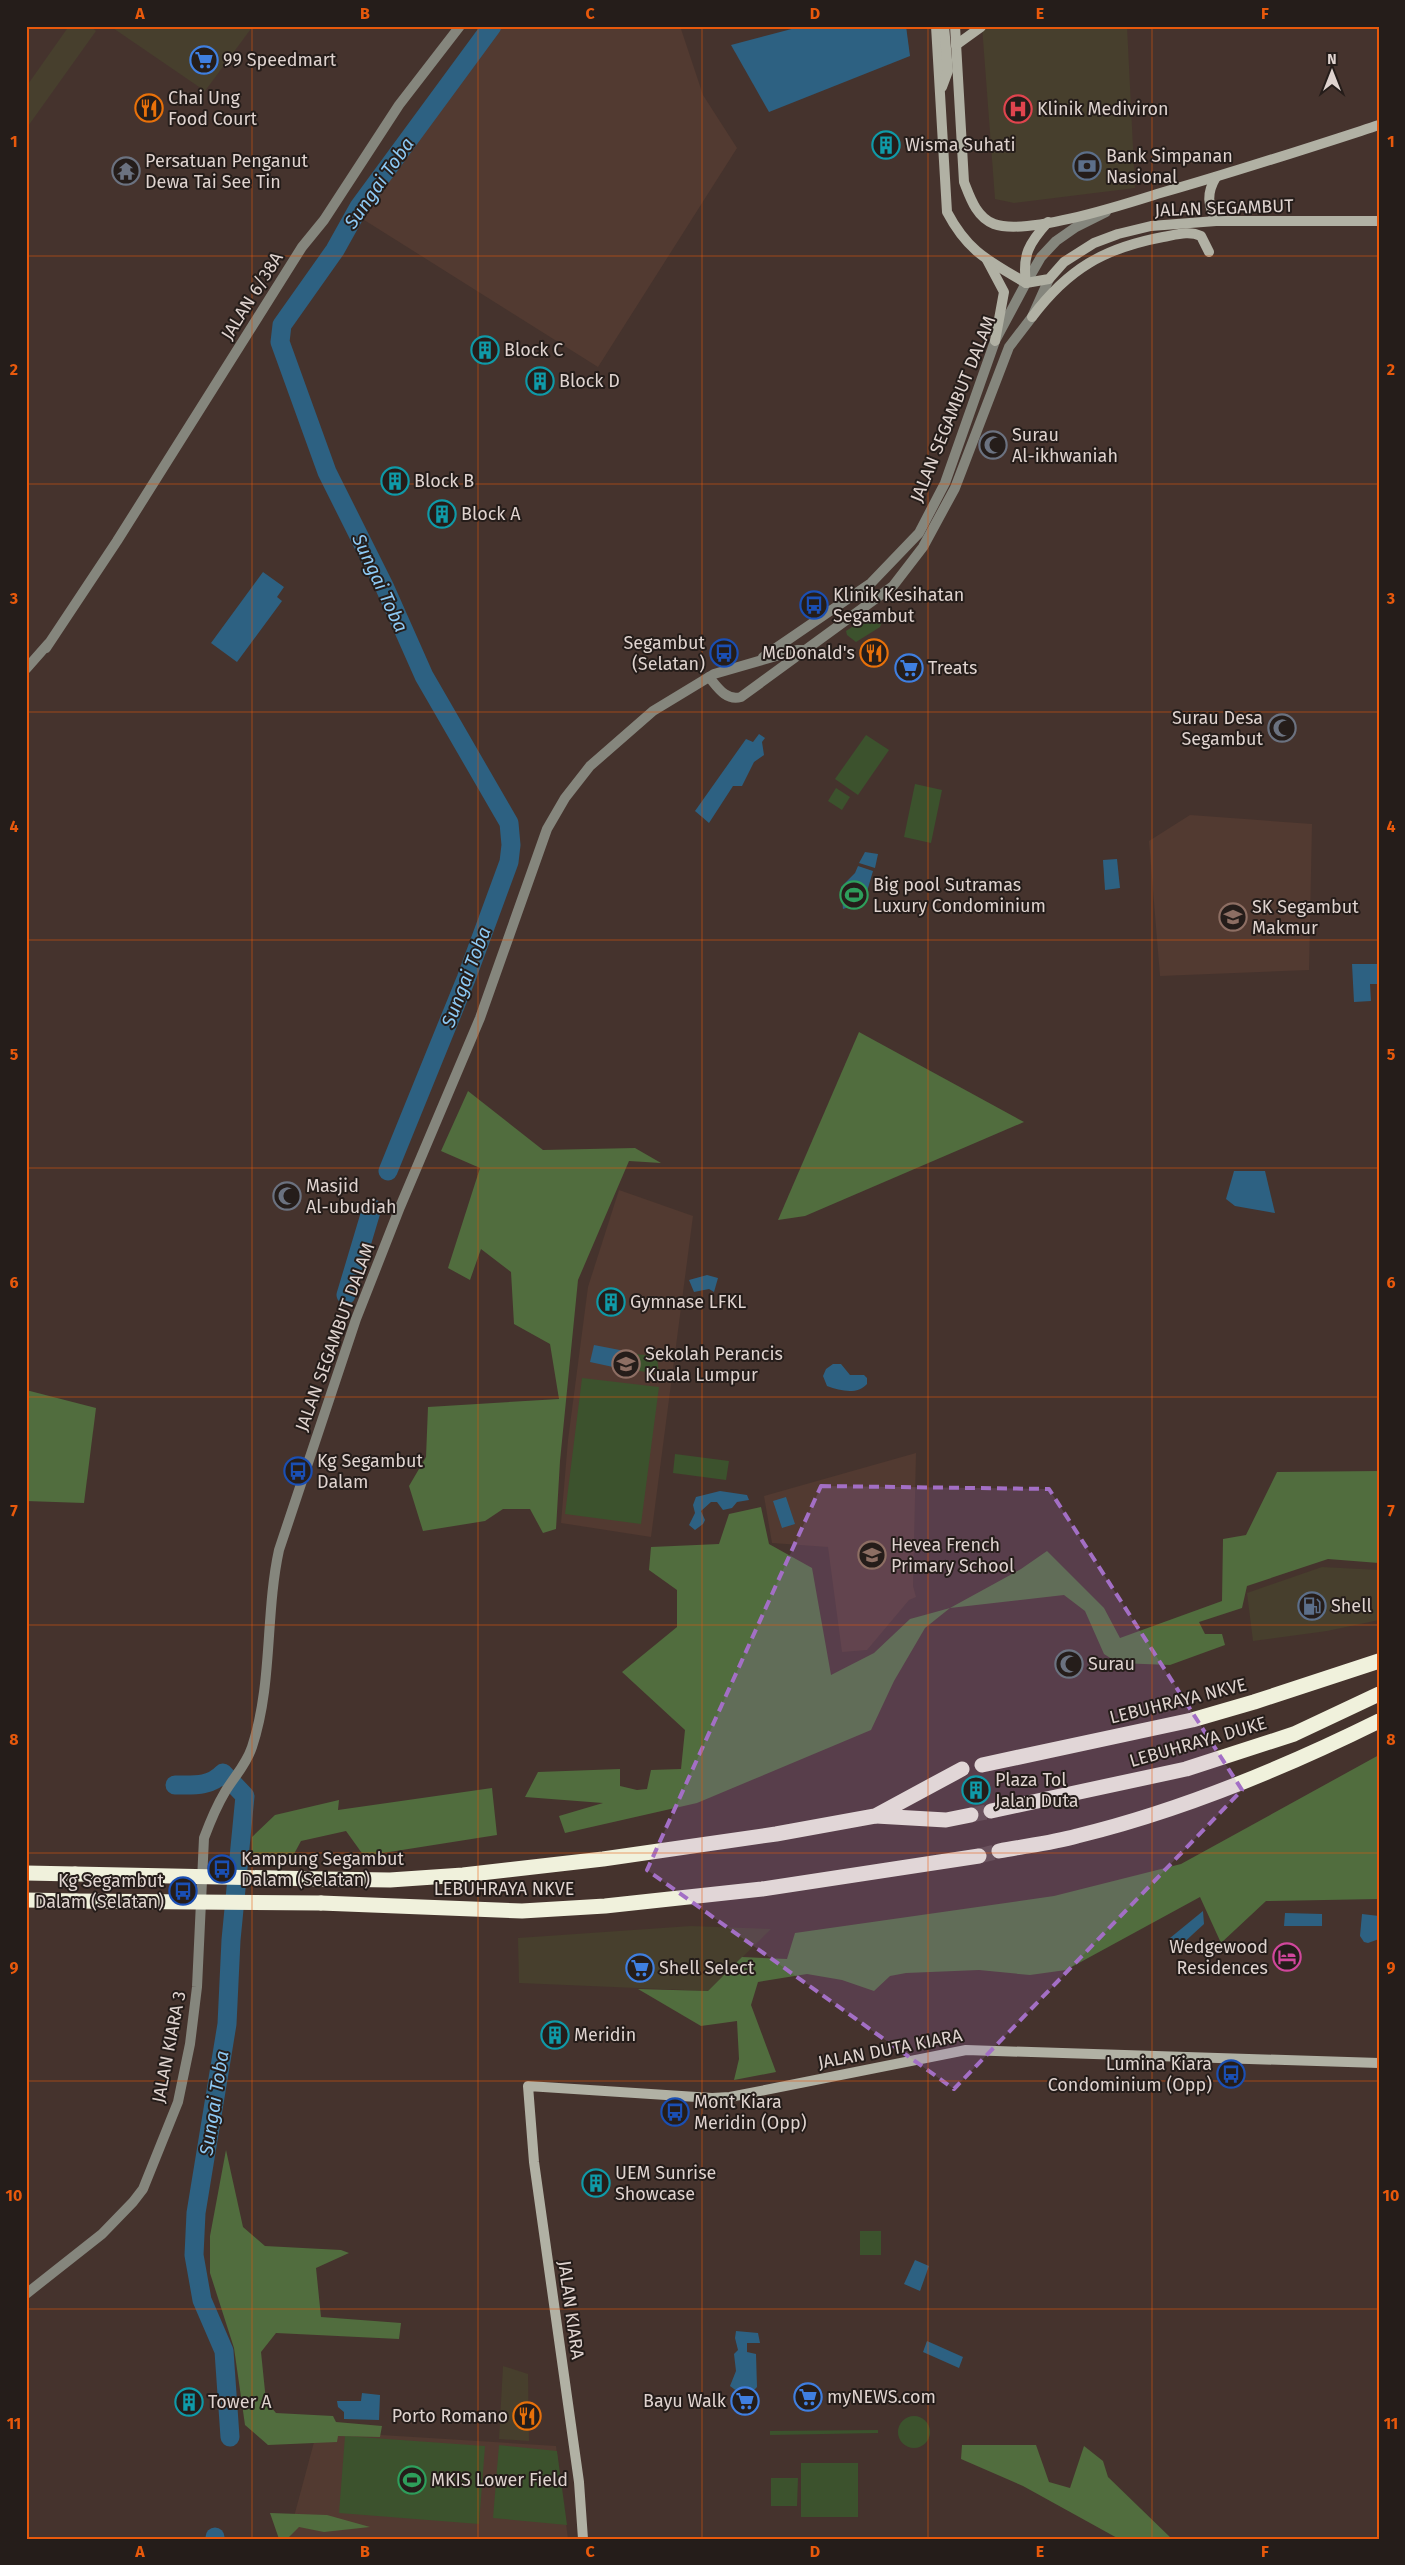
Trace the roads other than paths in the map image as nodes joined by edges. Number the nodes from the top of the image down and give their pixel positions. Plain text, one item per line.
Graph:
1 (460, 26) edge
2 (980, 26) edge
3 (941, 27) edge
4 (955, 27) edge
5 (956, 44) junction
6 (1379, 125) edge
7 (1216, 177) junction
8 (1128, 203) junction
9 (1216, 221) junction
10 (1379, 221) edge
11 (1048, 222) junction
12 (1209, 252) dead end
13 (986, 259) junction
14 (1049, 279) junction
15 (1026, 283) junction
16 (1032, 317) junction
17 (995, 341) junction
18 (807, 650) junction
19 (757, 662) junction
20 (26, 670) edge
21 (710, 677) junction
22 (1379, 1661) edge
23 (1379, 1694) edge
24 (1379, 1721) edge
25 (982, 1765) dead end
26 (962, 1769) dead end
27 (991, 1811) tunnel mouth
28 (971, 1815) tunnel mouth
29 (874, 1816) junction
30 (204, 1838) joint
31 (999, 1851) tunnel mouth
32 (979, 1856) tunnel mouth
33 (26, 1873) edge
34 (26, 1900) edge
35 (1379, 2063) edge
36 (528, 2086) joint
37 (26, 2294) edge
38 (583, 2539) edge

1 - 20 street, JALAN 6/38A
2 - 5 main road
3 - 4 main road
3 - 13 main road
4 - 5 main road, JALAN SEGAMBUT
5 - 11 main road, JALAN SEGAMBUT
6 - 7 main road, JALAN SEGAMBUT
7 - 8 main road, JALAN SEGAMBUT
7 - 9 main road
8 - 11 main road, JALAN SEGAMBUT
8 - 15 street, JALAN SEGAMBUT DALAM
9 - 10 main road, JALAN SEGAMBUT
9 - 14 main road, JALAN SEGAMBUT
11 - 15 main road
12 - 16 main road
13 - 15 main road
13 - 17 main road
14 - 15 main road
14 - 16 street, JALAN SEGAMBUT DALAM
15 - 17 street, JALAN SEGAMBUT DALAM
16 - 18 street, JALAN SEGAMBUT DALAM
17 - 19 street, JALAN SEGAMBUT DALAM
18 - 19 street, JALAN SEGAMBUT DALAM
18 - 21 street
19 - 21 street, JALAN SEGAMBUT DALAM
21 - 30 street, JALAN SEGAMBUT DALAM
22 - 25 highway, LEBUHRAYA NKVE
23 - 27 highway, LEBUHRAYA DUKE
24 - 31 highway
26 - 29 highway, LEBUHRAYA NKVE
28 - 29 highway
29 - 33 highway, LEBUHRAYA NKVE, bridge
30 - 37 street, JALAN KIARA 3
32 - 34 highway, LEBUHRAYA NKVE, bridge
35 - 36 main road, JALAN DUTA KIARA
36 - 38 main road, JALAN KIARA

